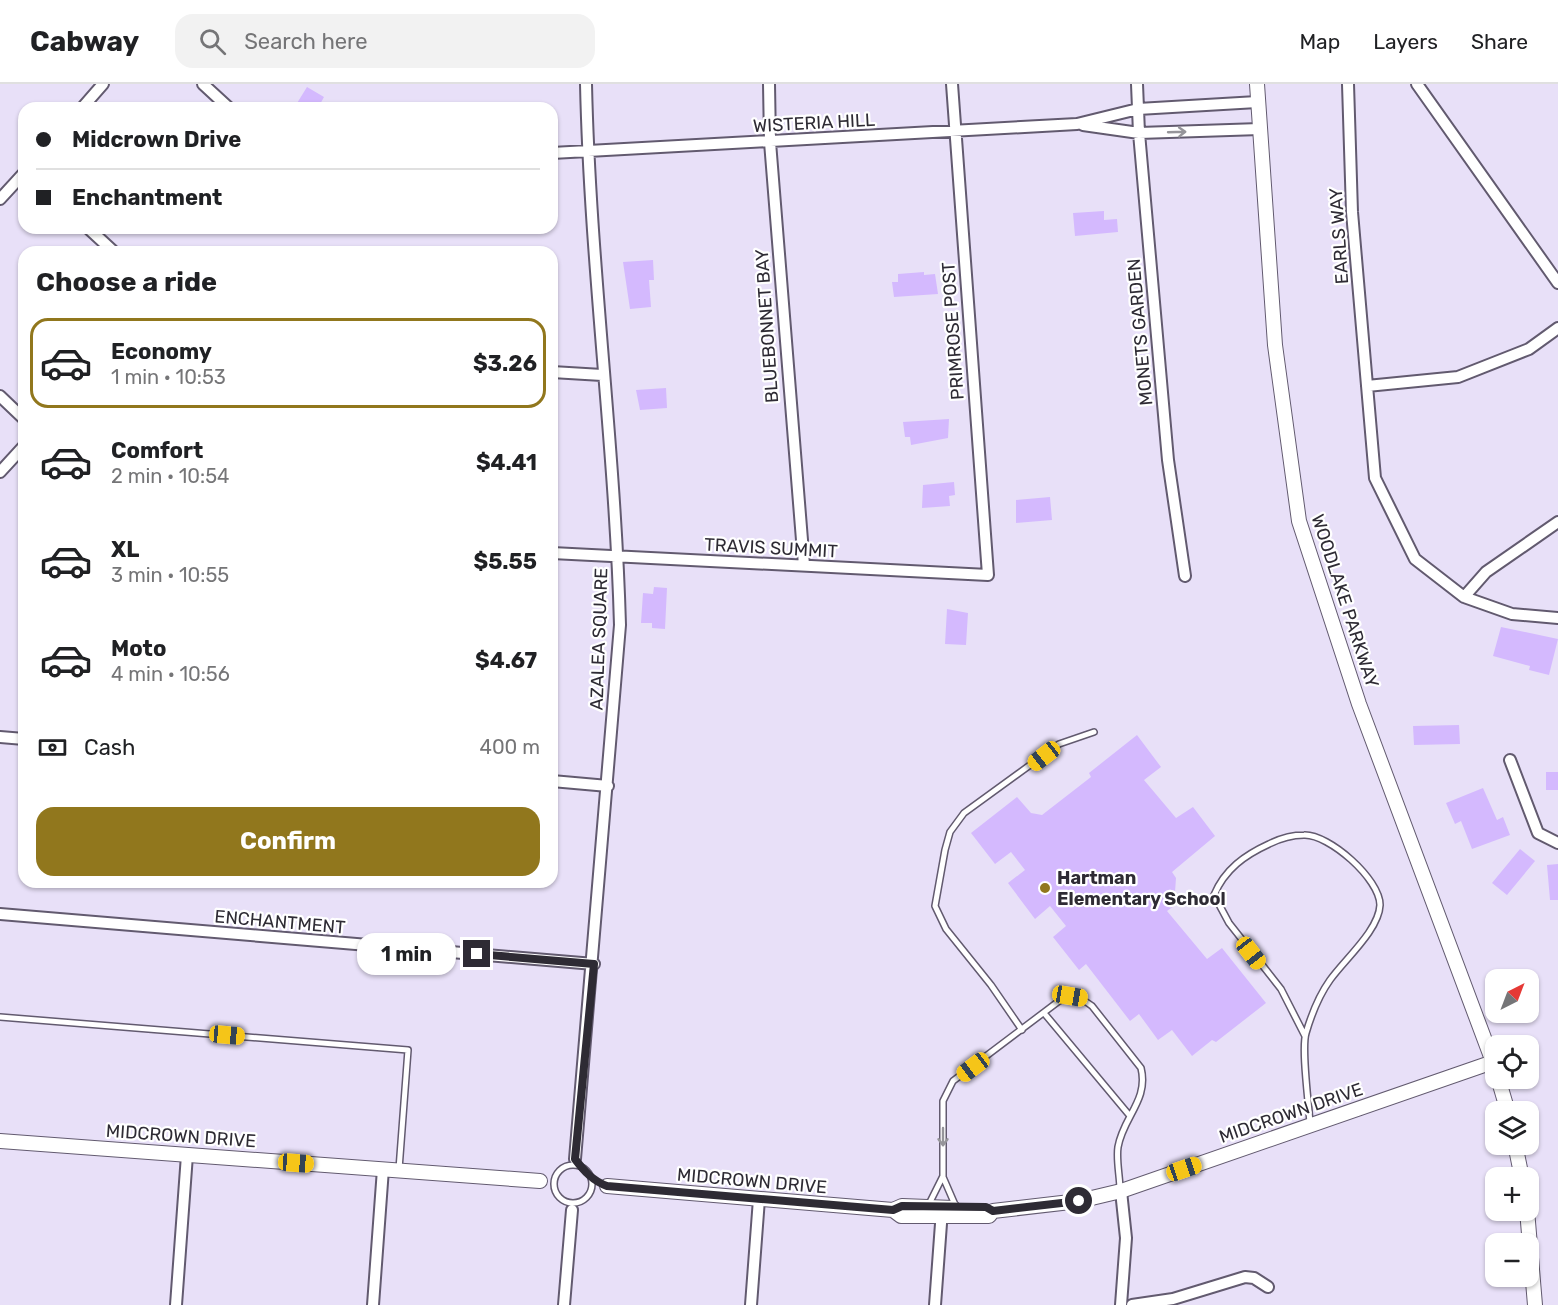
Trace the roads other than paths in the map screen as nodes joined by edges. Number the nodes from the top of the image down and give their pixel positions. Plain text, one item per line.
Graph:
1 (103, 84) edge
2 (203, 84) edge
3 (586, 84) edge
4 (769, 84) edge
5 (952, 84) edge
6 (1137, 84) edge
7 (1257, 84) edge
8 (1348, 84) edge
9 (1417, 84) edge
10 (87, 102) edge
11 (222, 102) edge
12 (1257, 102) junction
13 (1138, 109) junction
14 (1077, 124) junction
15 (1260, 129) junction
16 (954, 131) junction
17 (1138, 133) junction
18 (770, 142) junction
19 (587, 151) junction
20 (558, 153) edge
21 (18, 179) edge
22 (0, 199) edge
23 (94, 234) edge
24 (108, 246) edge
25 (1558, 283) edge
26 (1558, 328) edge
27 (558, 372) edge
28 (602, 375) junction
29 (1367, 386) junction
30 (0, 396) edge
31 (18, 412) edge
32 (18, 452) edge
33 (0, 472) edge
34 (1558, 522) edge
35 (558, 553) edge
36 (618, 557) junction
37 (804, 565) junction
38 (988, 575) joint
39 (1185, 576) dead end
40 (1464, 597) junction
41 (1558, 618) edge
42 (1094, 732) dead end
43 (0, 737) edge
44 (18, 738) edge
45 (1510, 760) dead end
46 (558, 782) edge
47 (608, 786) junction
48 (1558, 843) edge
49 (0, 914) edge
50 (594, 964) junction
51 (1044, 1012) junction
52 (0, 1017) edge
53 (1022, 1030) junction
54 (1305, 1036) junction
55 (1485, 1042) edge
56 (1485, 1069) edge
57 (1130, 1116) junction
58 (1310, 1125) junction
59 (0, 1141) edge
60 (187, 1155) junction
61 (575, 1163) junction
62 (383, 1169) junction
63 (399, 1170) junction
64 (555, 1176) junction
65 (943, 1176) junction
66 (592, 1180) junction
67 (540, 1181) junction
68 (607, 1186) junction
69 (554, 1189) junction
70 (1120, 1191) junction
71 (591, 1192) junction
72 (759, 1199) junction
73 (572, 1205) junction
74 (927, 1207) junction
75 (893, 1210) junction
76 (961, 1212) junction
77 (942, 1213) junction
78 (1528, 1221) edge
79 (1268, 1287) dead end
80 (176, 1305) edge
81 (373, 1305) edge
82 (564, 1305) edge
83 (751, 1305) edge
84 (935, 1305) edge
85 (1121, 1305) edge
86 (1132, 1305) edge
87 (1534, 1305) edge

1 - 10 street
2 - 11 street
3 - 19 street, AZALEA SQUARE
4 - 18 street, BLUEBONNET BAY
5 - 16 street, PRIMROSE POST
6 - 13 street, MONETS GARDEN
7 - 12 street, WOODLAKE PARKWAY
8 - 29 street, EARLS WAY
9 - 25 street
12 - 13 street, WISTERIA HILL
12 - 15 street, WOODLAKE PARKWAY
13 - 14 street, WISTERIA HILL
13 - 17 street, MONETS GARDEN
14 - 16 street, WISTERIA HILL
14 - 17 street, WISTERIA HILL
17 -> 15 street, WISTERIA HILL
15 - 55 street, WOODLAKE PARKWAY
16 - 18 street, WISTERIA HILL
16 - 38 street, PRIMROSE POST
17 - 39 street, MONETS GARDEN
18 - 19 street, WISTERIA HILL
18 - 37 street, BLUEBONNET BAY
19 - 20 street, WISTERIA HILL
19 - 28 street, AZALEA SQUARE
21 - 22 street
23 - 24 street
26 - 29 street
27 - 28 street
28 - 36 street, AZALEA SQUARE
29 - 40 street, EARLS WAY
30 - 31 street
32 - 33 street
34 - 40 street
35 - 36 street, TRAVIS SUMMIT
36 - 37 street, TRAVIS SUMMIT
36 - 47 street, AZALEA SQUARE
37 - 38 street, TRAVIS SUMMIT
40 - 41 street, EARLS WAY
42 - 53 lane
43 - 44 street
45 - 48 street
46 - 47 street
47 - 50 street, AZALEA SQUARE
49 - 50 street, ENCHANTMENT
50 - 61 street, AZALEA SQUARE
51 - 53 lane
51 - 57 lane
51 - 57 lane
52 - 63 lane
53 -> 65 lane
54 - 54 lane
54 - 58 lane
56 - 58 street, MIDCROWN DRIVE
57 - 70 lane
58 - 70 street, MIDCROWN DRIVE
59 - 60 street, MIDCROWN DRIVE
60 - 62 street, MIDCROWN DRIVE
60 - 80 street
61 - 64 lane
61 - 66 lane
62 - 63 street, MIDCROWN DRIVE
62 - 81 street
63 - 67 street, MIDCROWN DRIVE
64 - 67 lane
64 - 69 lane
65 - 74 lane
65 - 76 lane
66 - 68 lane
66 - 71 lane
67 - 69 lane
68 - 71 lane
68 - 72 street, MIDCROWN DRIVE
69 - 73 lane
70 - 76 street, MIDCROWN DRIVE
70 - 85 street
71 - 73 lane
72 - 75 street, MIDCROWN DRIVE
72 - 83 street
73 - 82 street
74 - 75 street, MIDCROWN DRIVE
74 - 77 street, MIDCROWN DRIVE
75 - 77 street, MIDCROWN DRIVE
76 - 77 street, MIDCROWN DRIVE
77 - 84 street
78 - 87 street
79 - 86 street

